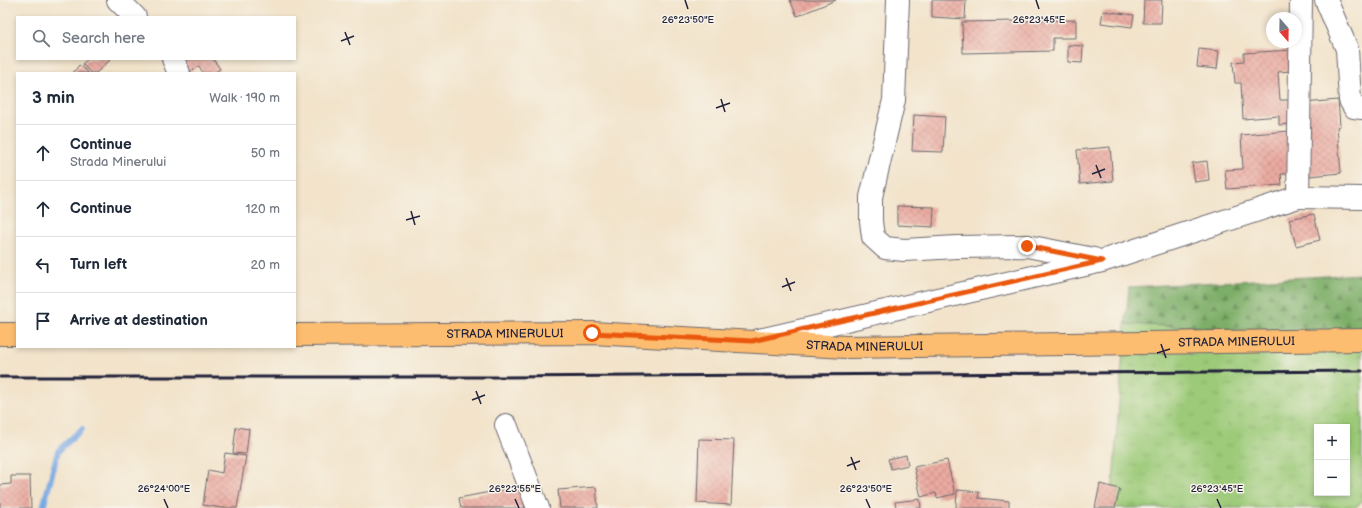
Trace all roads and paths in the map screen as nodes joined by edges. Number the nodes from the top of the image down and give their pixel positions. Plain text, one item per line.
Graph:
1 (118, 0) edge
2 (898, 0) edge
3 (1301, 0) edge
4 (1326, 0) edge
5 (134, 16) edge
6 (173, 60) edge
7 (179, 72) edge
8 (1362, 108) edge
9 (1298, 197) junction
10 (1362, 198) edge
11 (1102, 261) junction
12 (0, 334) edge
13 (16, 334) edge
14 (296, 335) edge
15 (1362, 340) edge
16 (752, 341) junction
17 (506, 425) dead end
18 (538, 508) edge

1 - 5 street
2 - 11 street
3 - 9 street
4 - 8 street
6 - 7 street
9 - 10 street
9 - 11 street
11 - 16 street
12 - 13 main road
14 - 16 main road, STRADA MINERULUI
15 - 16 main road, STRADA MINERULUI
17 - 18 street

